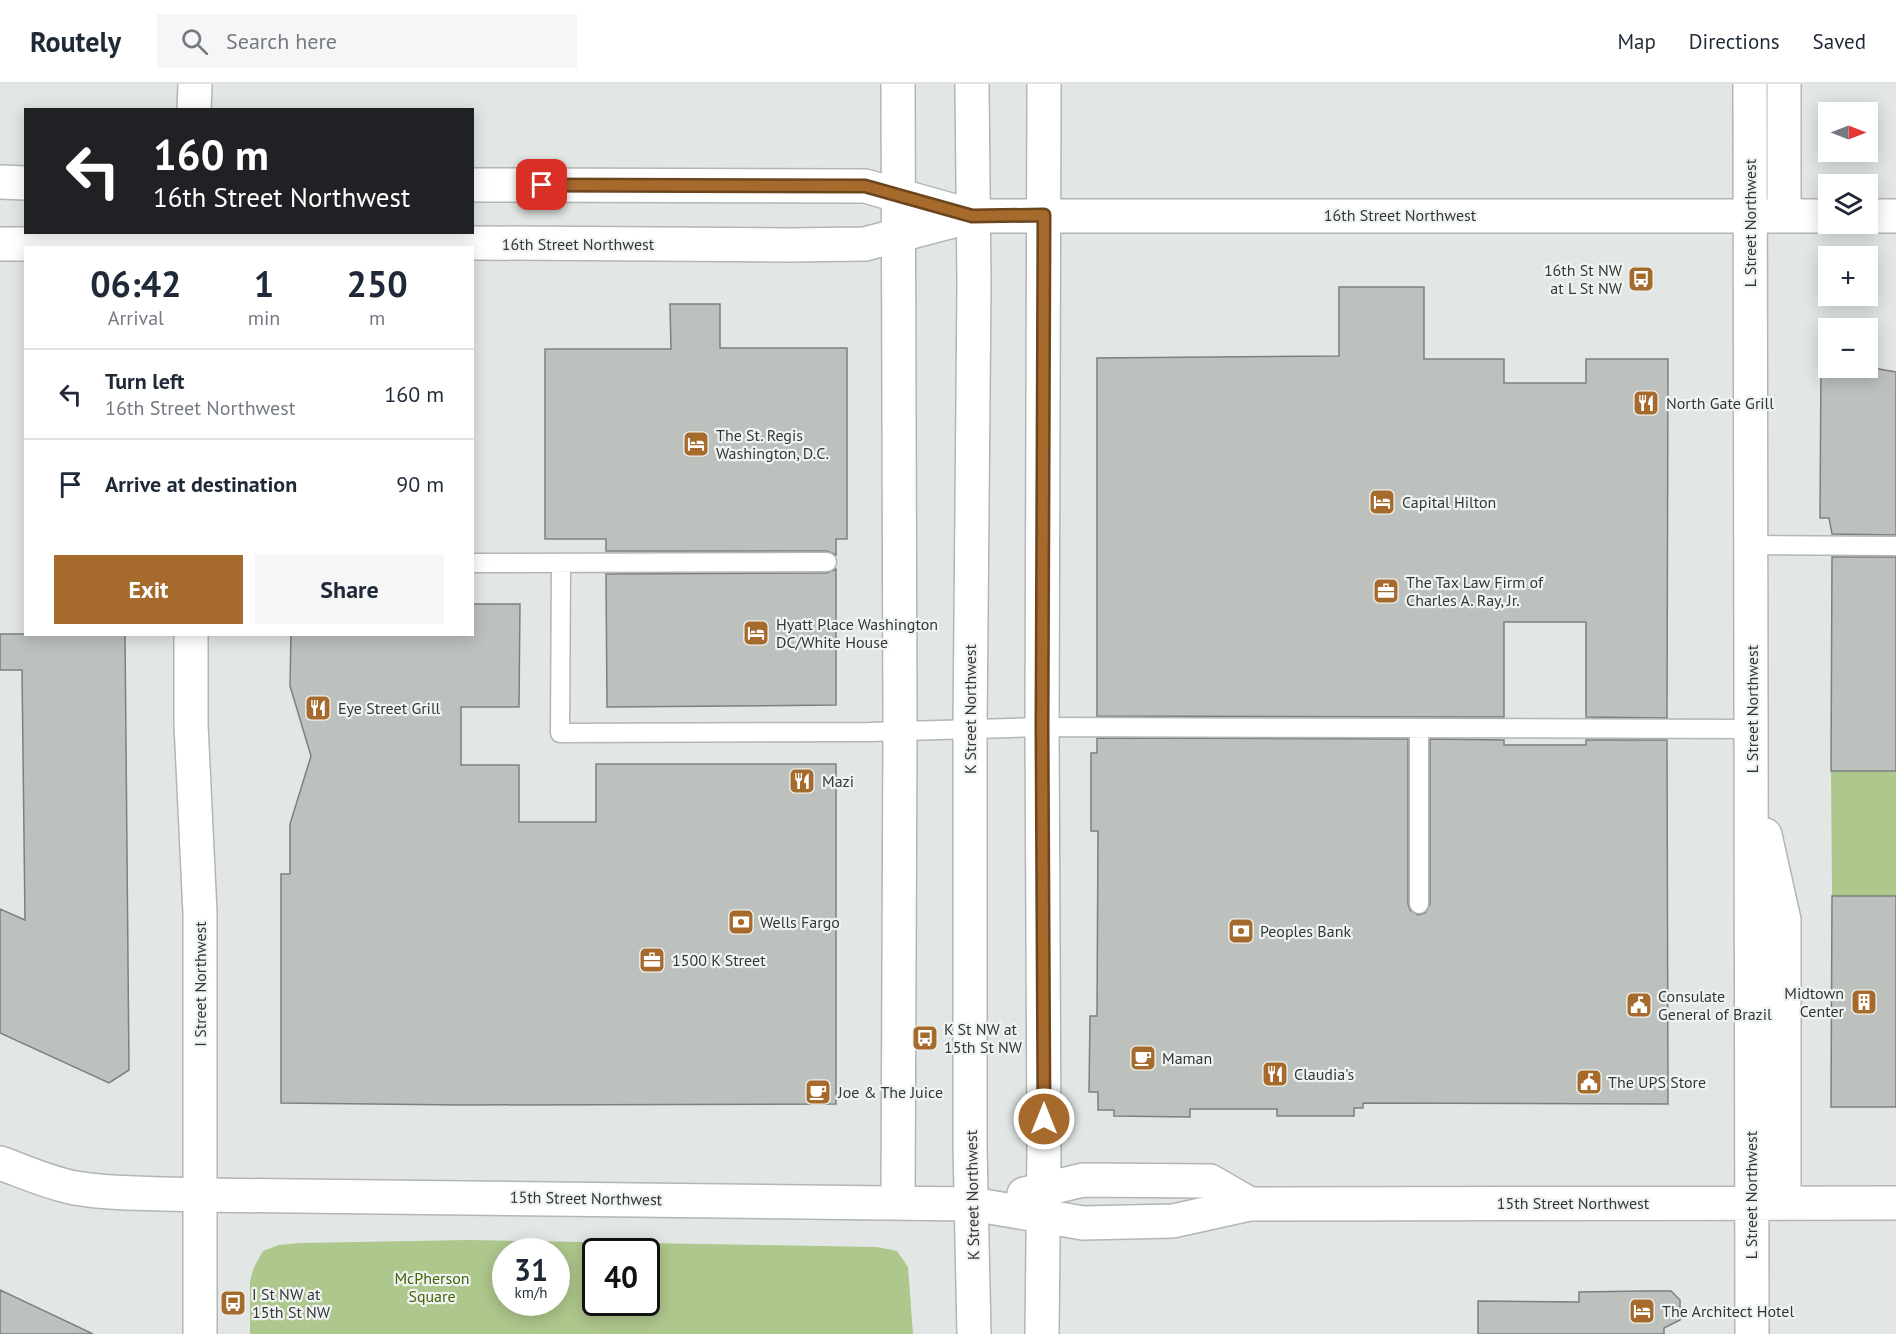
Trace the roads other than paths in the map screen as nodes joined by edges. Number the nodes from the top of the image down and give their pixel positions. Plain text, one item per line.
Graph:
1 (195, 84) edge
2 (898, 84) edge
3 (972, 84) edge
4 (1044, 84) edge
5 (1750, 84) edge
6 (1784, 84) edge
7 (194, 108) edge
8 (0, 182) edge
9 (24, 183) edge
10 (474, 185) edge
11 (898, 194) junction
12 (1044, 215) junction
13 (972, 216) junction
14 (1751, 216) junction
15 (1784, 216) junction
16 (1818, 216) edge
17 (1878, 216) edge
18 (1896, 216) edge
19 (898, 236) junction
20 (192, 240) edge
21 (0, 244) edge
22 (1752, 545) junction
23 (1896, 546) edge
24 (827, 562) dead end
25 (474, 563) edge
26 (561, 563) junction
27 (191, 636) edge
28 (1042, 727) junction
29 (970, 728) junction
30 (1419, 729) junction
31 (1752, 729) junction
32 (900, 730) junction
33 (1752, 777) junction
34 (1419, 904) dead end
35 (0, 1163) edge
36 (201, 1195) junction
37 (898, 1202) junction
38 (1043, 1202) junction
39 (972, 1203) junction
40 (1751, 1203) junction
41 (1784, 1203) junction
42 (1896, 1203) edge
43 (201, 1334) edge
44 (974, 1334) edge
45 (1042, 1334) edge
46 (1752, 1334) edge

1 - 7 main road
2 - 11 main road
3 - 13 main road, K Street Northwest
4 - 12 main road
5 - 14 main road, L Street Northwest
6 - 15 main road
8 - 9 main road
10 - 11 main road, 16th Street Northwest
11 - 13 main road, 16th Street Northwest
11 - 19 main road
12 - 13 main road, 16th Street Northwest
12 - 14 main road, 16th Street Northwest
12 - 28 main road
13 - 19 main road, 16th Street Northwest
13 - 29 main road, K Street Northwest
14 - 15 main road, 16th Street Northwest
14 - 22 main road, L Street Northwest
15 - 16 main road, 16th Street Northwest
17 - 18 main road
19 - 20 main road, 16th Street Northwest
19 - 32 main road
20 - 21 main road, 16th Street Northwest
22 - 23 lane
22 - 31 main road, L Street Northwest
24 - 26 lane
25 - 26 lane
26 - 32 lane
27 - 36 main road, I Street Northwest
28 - 29 lane
28 - 30 lane
28 - 38 main road
29 - 32 lane
29 - 39 main road, K Street Northwest
30 - 31 lane
30 - 34 lane
31 - 33 main road, L Street Northwest
32 - 37 main road
33 - 40 main road, L Street Northwest
33 - 41 main road
35 - 36 main road, 15th Street Northwest
36 - 37 main road, 15th Street Northwest
36 - 43 main road, I Street Northwest
37 - 39 main road, 15th Street Northwest
38 - 39 main road, 15th Street Northwest
38 - 40 main road, 15th Street Northwest
38 - 45 main road
39 - 44 main road, K Street Northwest
40 - 41 main road, 15th Street Northwest
40 - 46 main road, L Street Northwest
41 - 42 main road, 15th Street Northwest

